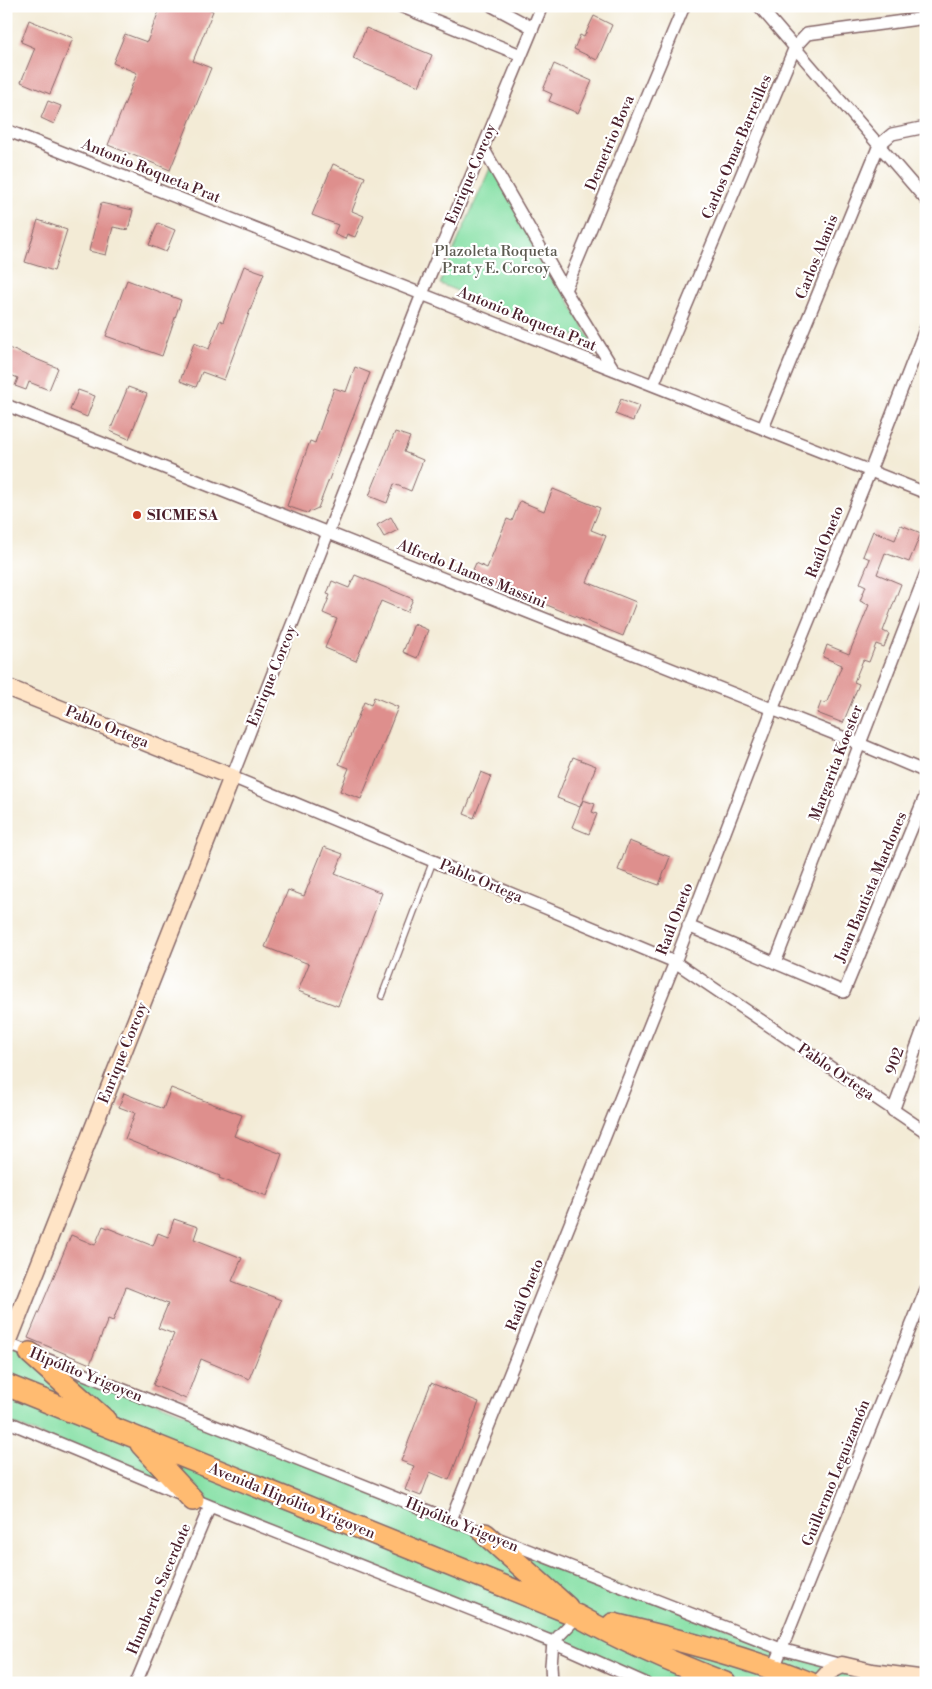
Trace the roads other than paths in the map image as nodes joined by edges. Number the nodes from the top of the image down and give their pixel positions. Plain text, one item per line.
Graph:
1 (400, 6) edge
2 (492, 6) edge
3 (542, 6) edge
4 (684, 6) edge
5 (759, 6) edge
6 (926, 18) edge
7 (532, 28) junction
8 (795, 48) junction
9 (521, 55) junction
10 (926, 128) edge
11 (6, 130) edge
12 (879, 146) junction
13 (483, 148) junction
14 (926, 200) edge
15 (565, 290) junction
16 (422, 294) junction
17 (926, 327) edge
18 (614, 370) junction
19 (653, 385) junction
20 (6, 406) edge
21 (763, 428) junction
22 (870, 471) junction
23 (926, 493) edge
24 (329, 532) junction
25 (926, 574) edge
26 (6, 687) edge
27 (772, 710) junction
28 (860, 744) junction
29 (926, 772) edge
30 (232, 777) junction
31 (926, 794) edge
32 (433, 861) junction
33 (688, 926) junction
34 (675, 962) junction
35 (775, 963) junction
36 (382, 996) dead end
37 (926, 1021) edge
38 (893, 1111) junction
39 (926, 1132) edge
40 (926, 1289) edge
41 (7, 1345) edge
42 (30, 1352) junction
43 (6, 1386) edge
44 (6, 1421) edge
45 (126, 1434) junction
46 (201, 1503) junction
47 (450, 1520) junction
48 (485, 1534) junction
49 (578, 1616) junction
50 (553, 1642) junction
51 (842, 1664) junction
52 (780, 1667) edge
53 (926, 1680) edge
54 (136, 1683) edge
55 (552, 1683) edge
56 (645, 1683) edge
57 (725, 1683) edge
58 (810, 1683) edge
59 (819, 1683) edge

1 - 9 street
2 - 7 street
3 - 7 street, Enrique Corcoy
4 - 15 street, Demetrio Bova
5 - 8 street
6 - 8 street, Carlos Omar Barreilles
7 - 9 street, Enrique Corcoy
8 - 12 street
8 - 19 street, Carlos Omar Barreilles
9 - 13 street, Enrique Corcoy
10 - 12 street
11 - 16 street, Antonio Roqueta Prat
12 - 14 street
12 - 21 street, Carlos Alanis
13 - 15 street
13 - 16 street, Enrique Corcoy
15 - 18 street
16 - 18 street, Antonio Roqueta Prat
16 - 24 street, Enrique Corcoy
17 - 22 street, Raúl Oneto
18 - 19 street, Antonio Roqueta Prat
19 - 21 street, Antonio Roqueta Prat
20 - 24 street, Alfredo Llames Massini
21 - 22 street, Antonio Roqueta Prat
22 - 23 street, Antonio Roqueta Prat
22 - 27 street, Raúl Oneto
24 - 27 street, Alfredo Llames Massini
24 - 30 street, Enrique Corcoy
25 - 28 street, Margarita Koester
26 - 30 street, Pablo Ortega
27 - 28 street, Alfredo Llames Massini
27 - 33 street, Raúl Oneto
28 - 29 street, Alfredo Llames Massini
28 - 35 street, Margarita Koester
30 - 32 street, Pablo Ortega
30 - 41 street, Enrique Corcoy
31 - 35 street, Juan Bautista Mardones
32 - 34 street, Pablo Ortega
32 - 36 lane
33 - 34 street, Raúl Oneto
33 - 35 street
34 - 38 street, Pablo Ortega
34 - 47 street, Raúl Oneto
37 - 38 street, 902
38 - 39 street, Pablo Ortega
40 - 52 street, Guillermo Leguizamón
41 - 42 street, Hipólito Yrigoyen
42 - 45 highway
42 - 47 street, Hipólito Yrigoyen
43 - 45 highway, Avenida Hipólito Yrigoyen
44 - 46 street
45 - 46 highway
45 - 49 highway, Avenida Hipólito Yrigoyen
46 - 50 street
46 - 54 street, Humberto Sacerdote
47 - 48 street, Hipólito Yrigoyen
48 - 49 highway
48 - 52 street, Hipólito Yrigoyen
49 - 50 street
49 - 52 highway, Avenida Hipólito Yrigoyen
49 - 57 highway, Avenida Hipólito Yrigoyen
50 - 55 street
50 - 56 street
51 - 52 street, Hipólito Yrigoyen
51 - 53 street, Hipólito Yrigoyen
51 - 59 street
52 - 58 highway, Avenida Hipólito Yrigoyen

